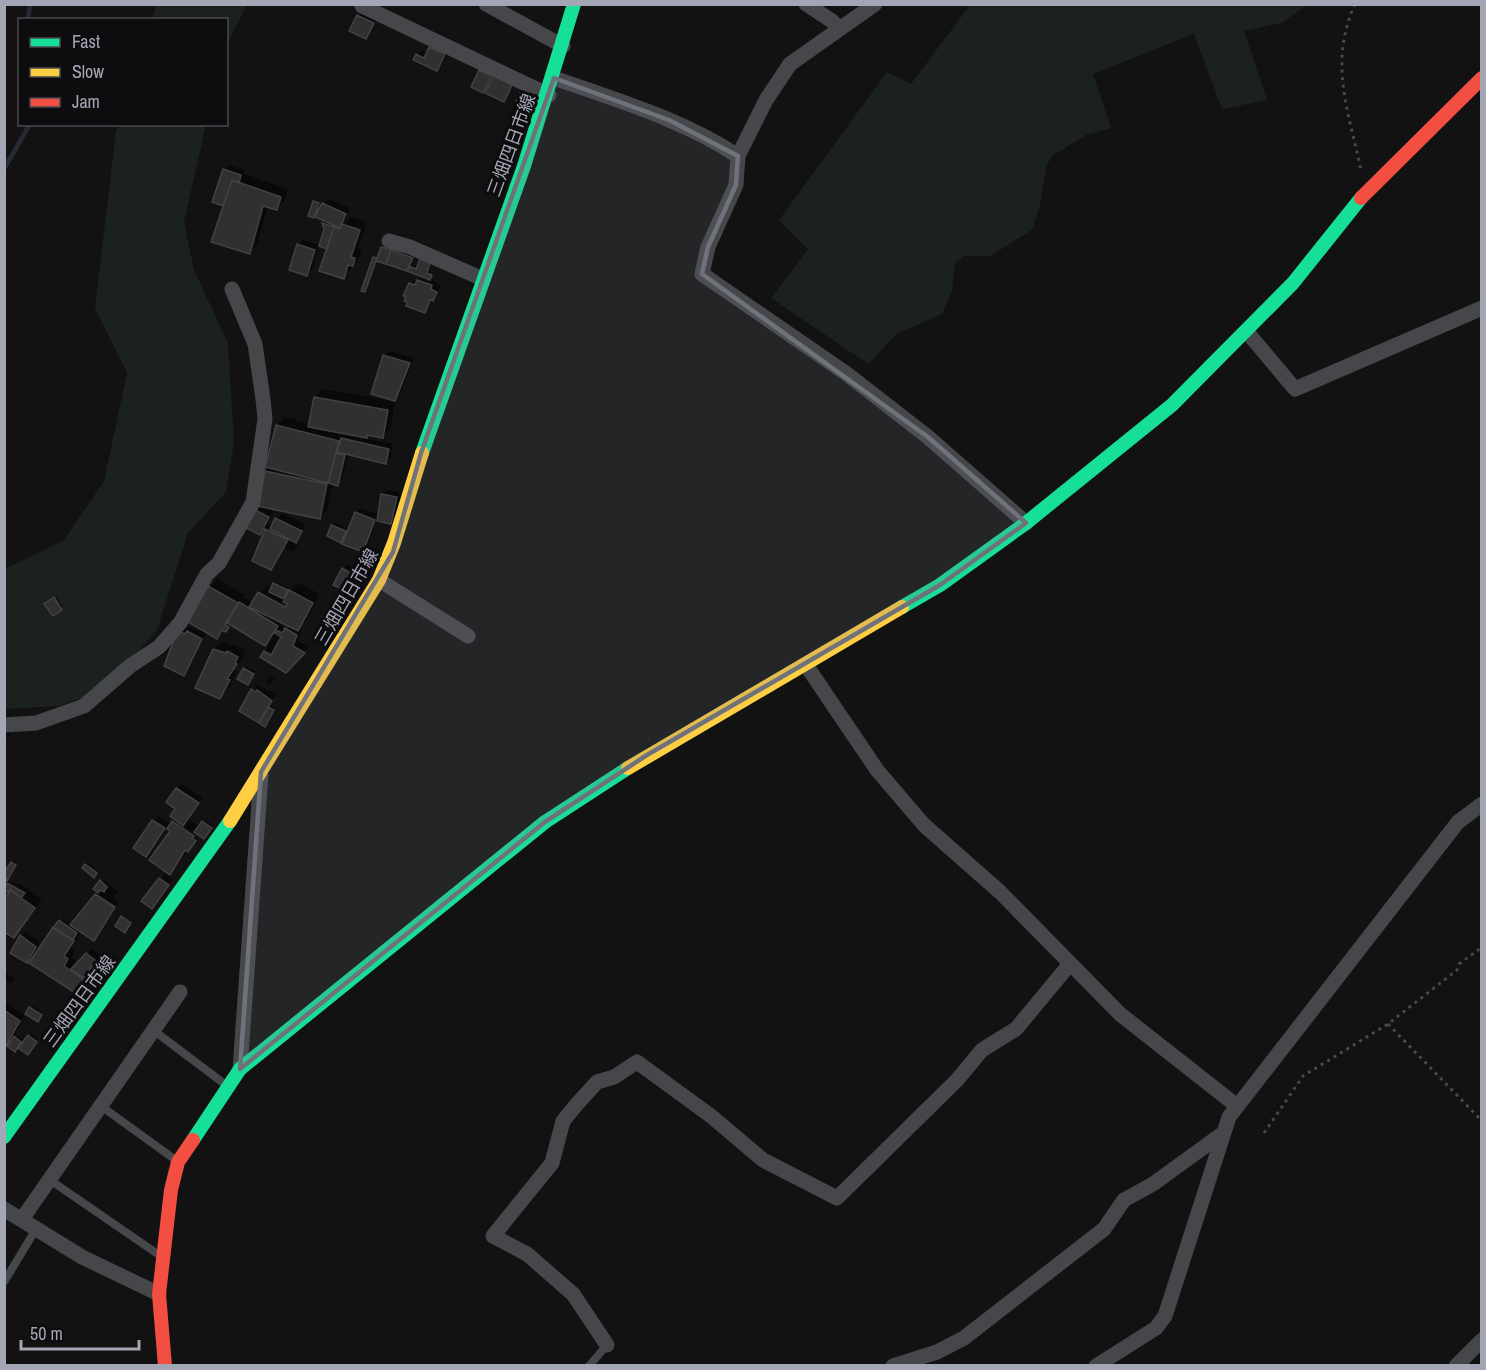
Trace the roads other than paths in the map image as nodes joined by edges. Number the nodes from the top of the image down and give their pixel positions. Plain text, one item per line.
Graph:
1 (486, 4) edge
2 (574, 4) edge
3 (806, 4) edge
4 (875, 4) edge
5 (362, 6) dead end
6 (840, 29) junction
7 (562, 46) junction
8 (554, 78) junction
9 (1482, 78) edge
10 (549, 95) junction
11 (738, 156) junction
12 (389, 241) dead end
13 (483, 279) junction
14 (232, 289) dead end
15 (1482, 308) edge
16 (1247, 332) junction
17 (1026, 523) junction
18 (379, 580) junction
19 (468, 636) dead end
20 (806, 665) junction
21 (4, 725) edge
22 (261, 772) junction
23 (1482, 804) edge
24 (1069, 965) junction
25 (180, 992) dead end
26 (153, 1030) junction
27 (240, 1069) junction
28 (228, 1086) junction
29 (100, 1106) junction
30 (1237, 1106) junction
31 (1222, 1134) junction
32 (4, 1137) edge
33 (178, 1162) junction
34 (50, 1180) junction
35 (4, 1209) edge
36 (22, 1219) junction
37 (36, 1229) junction
38 (162, 1257) junction
39 (4, 1282) edge
40 (159, 1294) junction
41 (1482, 1340) edge
42 (607, 1345) joint
43 (165, 1365) edge
44 (589, 1365) edge
45 (893, 1365) edge
46 (1096, 1365) edge
47 (1456, 1365) edge

1 - 7 street
2 - 7 street, 三畑四日市線
3 - 6 street
4 - 6 street
5 - 10 street
6 - 11 street
7 - 8 street, 三畑四日市線
8 - 10 street, 三畑四日市線
8 - 11 street
9 - 16 street
10 - 13 street, 三畑四日市線
11 - 17 street
12 - 13 street
13 - 18 street, 三畑四日市線
14 - 21 street
15 - 16 street
16 - 17 street
17 - 20 street
18 - 19 street
18 - 22 street, 三畑四日市線
20 - 24 street
20 - 27 street
22 - 27 street
22 - 32 street, 三畑四日市線
23 - 30 street
24 - 30 street
24 - 42 street
25 - 26 street
26 - 28 lane
26 - 29 street
27 - 28 street
28 - 33 street
29 - 33 lane
29 - 34 street
30 - 31 street
31 - 45 street
31 - 46 street
33 - 38 street
34 - 36 street
34 - 38 lane
35 - 36 street
36 - 37 street
37 - 39 lane
37 - 40 street
38 - 40 street
40 - 43 street
41 - 47 street
42 - 44 lane

